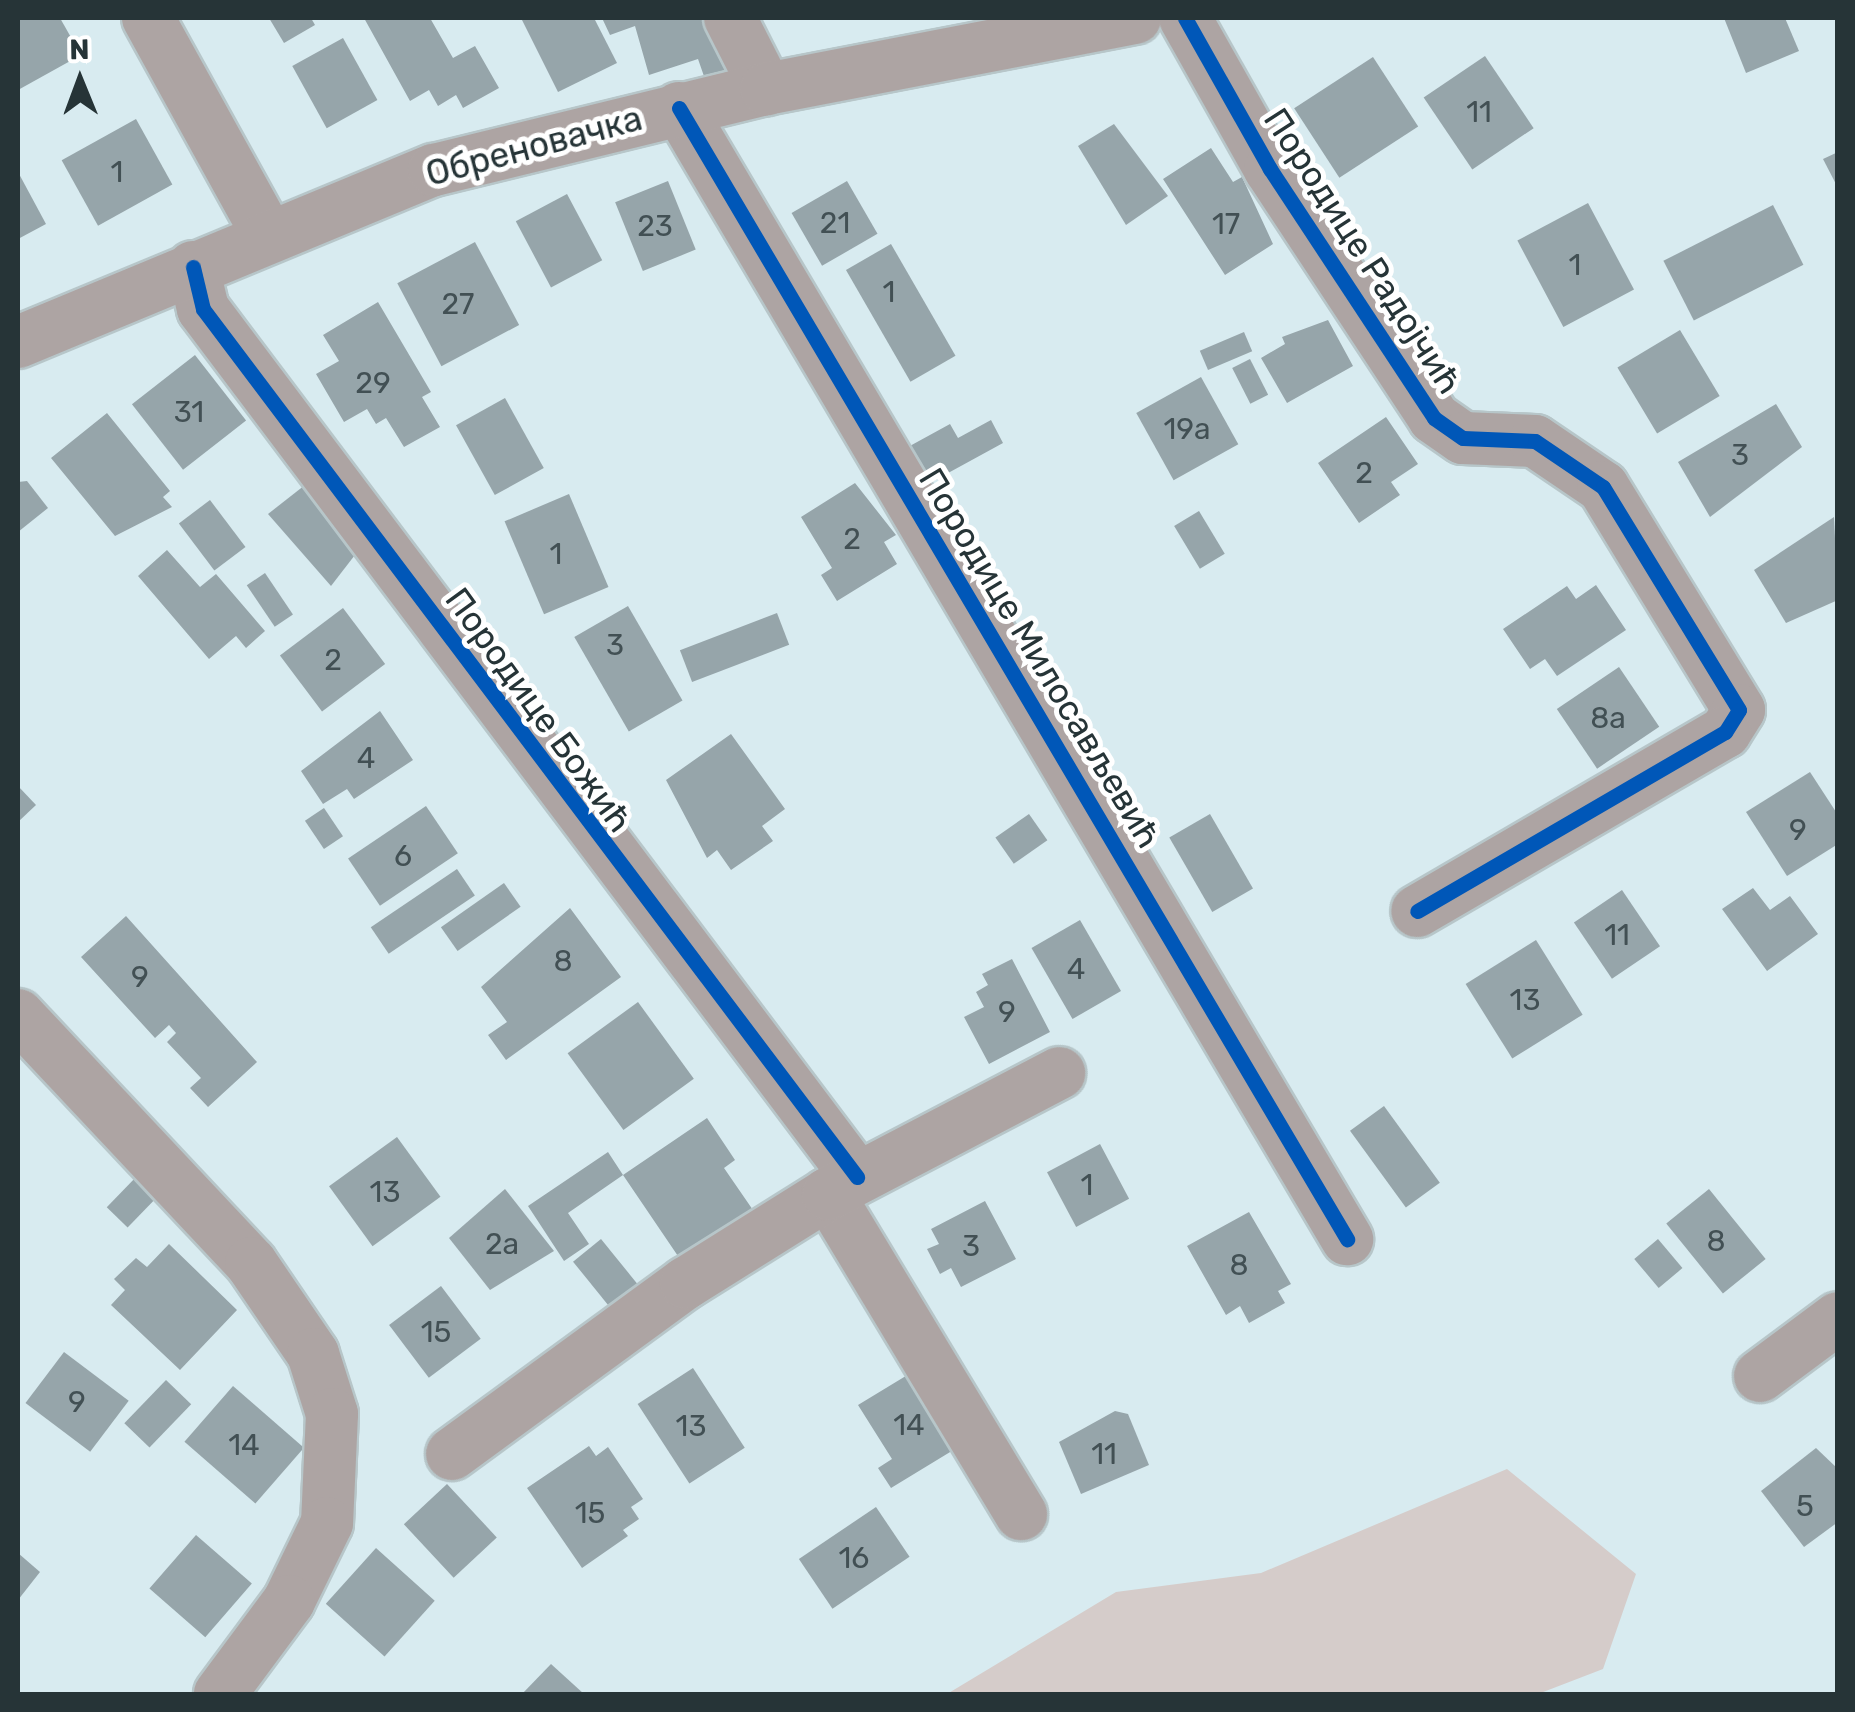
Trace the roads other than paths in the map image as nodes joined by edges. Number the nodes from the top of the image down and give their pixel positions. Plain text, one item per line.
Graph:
1 (148, 18) edge
2 (730, 18) edge
3 (1185, 18) edge
4 (1113, 19) edge
5 (766, 88) junction
6 (680, 108) junction
7 (267, 234) junction
8 (192, 267) junction
9 (18, 342) edge
10 (1417, 912) dead end
11 (18, 1015) edge
12 (1060, 1074) dead end
13 (842, 1186) junction
14 (1347, 1239) dead end
15 (1838, 1318) edge
16 (1760, 1376) dead end
17 (452, 1454) dead end
18 (1021, 1514) dead end
19 (220, 1694) edge

1 - 7 street
2 - 5 street
3 - 10 street, Породице Радојчић
4 - 5 street, Обреновачка
5 - 6 street, Обреновачка
6 - 7 street, Обреновачка
6 - 14 street, Породице Милосављевић
7 - 8 street, Обреновачка
8 - 9 street, Обреновачка
8 - 13 street, Породице Божић
11 - 19 street
12 - 13 street
13 - 17 street
13 - 18 street, Породице Божић
15 - 16 street

